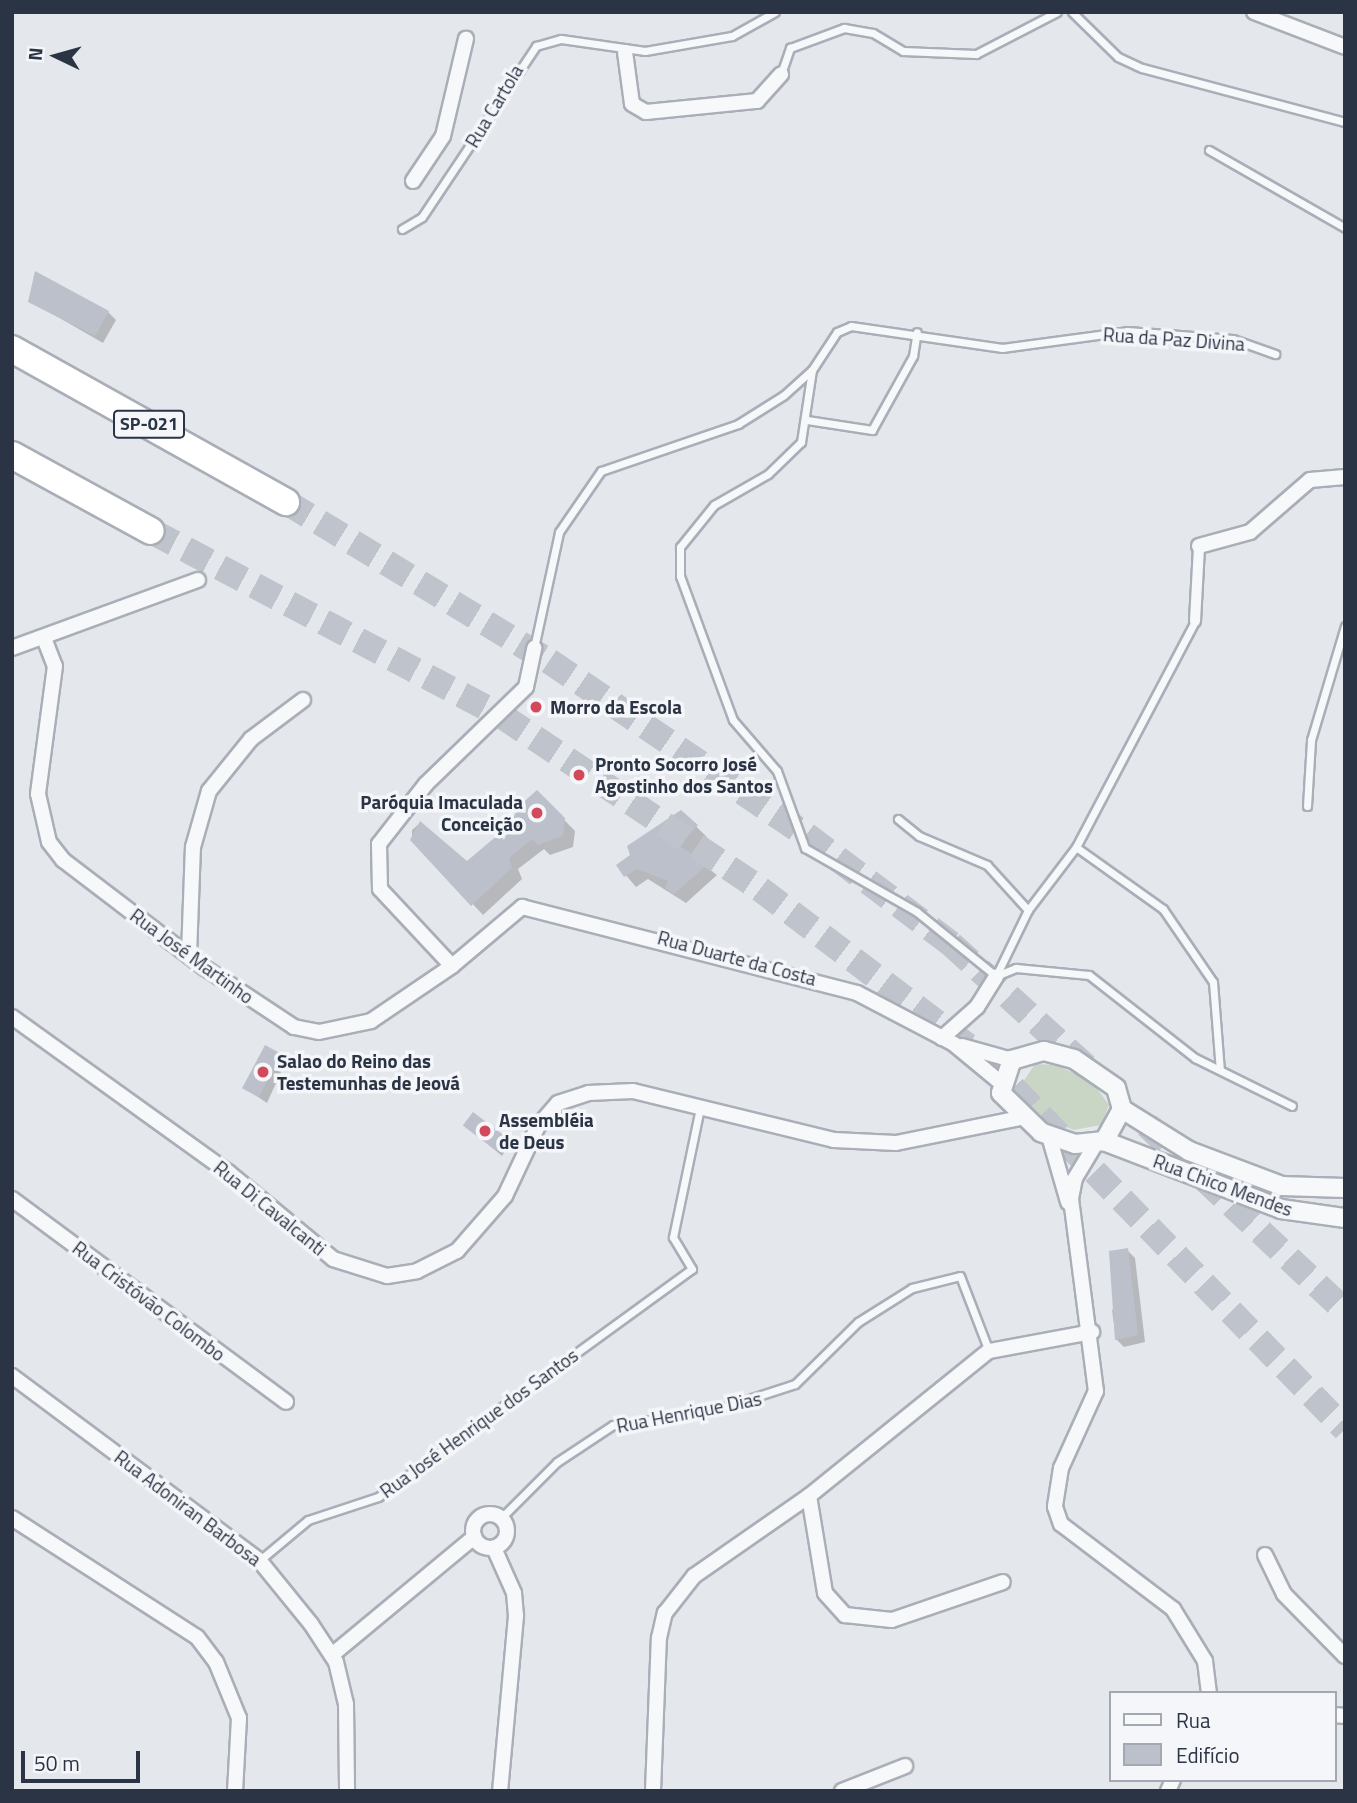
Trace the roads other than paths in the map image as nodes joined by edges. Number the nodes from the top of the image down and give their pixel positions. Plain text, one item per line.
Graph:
1 (775, 12) edge
2 (1058, 12) edge
3 (1072, 12) edge
4 (1254, 12) edge
5 (1274, 16) edge
6 (466, 39) dead end
7 (1344, 46) edge
8 (625, 52) junction
9 (781, 74) joint
10 (1345, 122) edge
11 (1209, 150) dead end
12 (413, 181) dead end
13 (1345, 228) edge
14 (402, 229) dead end
15 (917, 332) junction
16 (12, 349) edge
17 (1275, 354) dead end
18 (811, 370) junction
19 (807, 420) junction
20 (12, 455) edge
21 (1345, 477) edge
22 (286, 502) tunnel mouth
23 (151, 531) tunnel mouth
24 (1199, 546) joint
25 (198, 580) dead end
26 (1195, 621) joint
27 (1345, 626) edge
28 (44, 638) junction
29 (12, 648) edge
30 (534, 648) joint
31 (303, 700) dead end
32 (1307, 806) dead end
33 (898, 819) dead end
34 (1076, 847) junction
35 (522, 907) joint
36 (1028, 910) junction
37 (189, 956) junction
38 (452, 966) junction
39 (996, 976) junction
40 (12, 1017) edge
41 (948, 1041) junction
42 (1012, 1060) junction
43 (1220, 1070) junction
44 (1000, 1082) junction
45 (1292, 1106) dead end
46 (700, 1108) junction
47 (1122, 1109) junction
48 (1020, 1118) junction
49 (1049, 1136) junction
50 (1099, 1143) junction
51 (1345, 1188) edge
52 (12, 1199) edge
53 (1345, 1219) edge
54 (1073, 1220) junction
55 (1092, 1332) junction
56 (989, 1351) junction
57 (12, 1376) edge
58 (286, 1402) dead end
59 (809, 1496) junction
60 (12, 1518) edge
61 (500, 1518) junction
62 (474, 1537) junction
63 (494, 1548) junction
64 (1265, 1555) dead end
65 (259, 1560) junction
66 (1003, 1582) dead end
67 (332, 1656) junction
68 (1345, 1656) edge
69 (1209, 1691) edge
70 (905, 1766) dead end
71 (235, 1791) edge
72 (347, 1791) edge
73 (500, 1791) edge
74 (653, 1791) edge
75 (842, 1791) edge

1 - 8 lane, Rua Cartola
2 - 9 lane
3 - 10 lane
4 - 5 street
5 - 7 street
6 - 12 street
8 - 9 street
8 - 14 lane, Rua Cartola
11 - 13 lane
15 - 17 lane, Rua da Paz Divina
15 - 18 lane, Rua da Paz Divina
15 - 19 lane
16 - 22 highway, SP-021
18 - 19 lane
18 - 30 lane, Rua da Paz Divina
19 - 39 lane
20 - 23 highway
21 - 24 street
24 - 26 street
25 - 28 street
26 - 34 lane
27 - 32 lane
28 - 29 street
28 - 37 street, Rua José Martinho
30 - 38 street
31 - 37 street
33 - 36 lane
34 - 36 lane
34 - 43 lane
35 - 38 street, Rua José Martinho
35 - 41 street, Rua Duarte da Costa
36 - 39 lane
37 - 38 street, Rua José Martinho
39 - 41 street
39 - 43 lane
40 - 46 street, Rua Di Cavalcanti
41 - 42 street, Rua Duarte da Costa
41 - 44 street, Rua Duarte da Costa
42 - 44 street
42 - 47 street
43 - 45 lane
44 - 48 street
46 - 48 street, Rua Di Cavalcanti
46 - 65 lane, Rua José Henrique dos Santos
47 - 50 street
47 - 51 street, Rua Chico Mendes
48 - 49 street
49 - 50 street
49 - 54 street
50 - 53 street, Rua Chico Mendes
50 - 54 street
52 - 58 street, Rua Cristóvão Colombo
54 - 55 street
55 - 56 street
55 - 69 street
56 - 59 street
56 - 61 lane, Rua Henrique Dias
57 - 65 street, Rua Adoniran Barbosa
59 - 66 street
59 - 74 street
60 - 71 street
61 - 62 street
61 - 63 street
62 - 63 street
62 - 67 street
63 - 73 street
64 - 68 street
65 - 67 street, Rua Adoniran Barbosa
67 - 72 street, Rua Adoniran Barbosa
70 - 75 street

